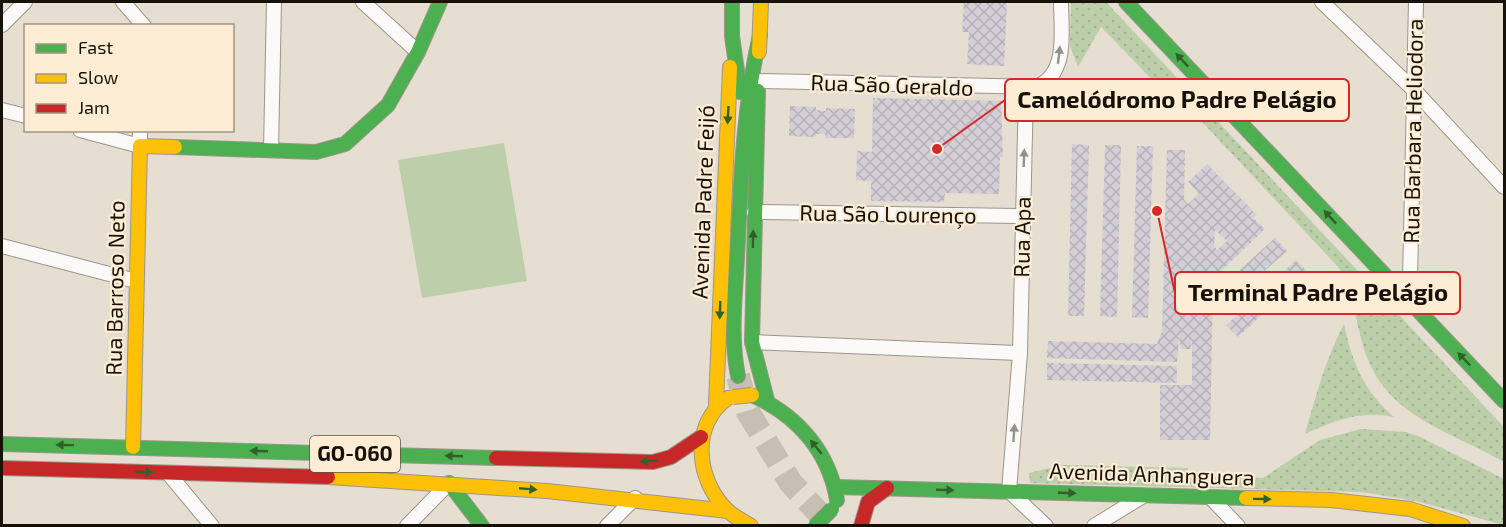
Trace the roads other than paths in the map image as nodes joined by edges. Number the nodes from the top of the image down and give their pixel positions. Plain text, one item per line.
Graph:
1 (25, 2) edge
2 (123, 2) edge
3 (274, 2) edge
4 (363, 2) edge
5 (440, 2) edge
6 (732, 2) edge
7 (761, 2) edge
8 (1061, 2) edge
9 (1322, 2) edge
10 (1416, 2) edge
11 (1131, 4) edge
12 (142, 24) edge
13 (2, 25) edge
14 (760, 35) junction
15 (732, 36) junction
16 (418, 52) junction
17 (758, 81) junction
18 (1026, 89) junction
19 (1415, 91) junction
20 (2, 110) edge
21 (24, 116) edge
22 (88, 132) edge
23 (140, 132) edge
24 (140, 146) junction
25 (271, 150) junction
26 (742, 151) junction
27 (1504, 187) edge
28 (754, 212) junction
29 (1023, 216) junction
30 (2, 246) edge
31 (136, 281) junction
32 (1404, 296) junction
33 (752, 342) junction
34 (1020, 353) junction
35 (738, 376) tunnel mouth
36 (767, 400) junction
37 (1504, 401) edge
38 (716, 404) junction
39 (701, 437) junction
40 (2, 444) edge
41 (133, 447) junction
42 (2, 468) edge
43 (168, 473) junction
44 (449, 483) junction
45 (887, 488) junction
46 (1009, 491) junction
47 (1143, 496) junction
48 (635, 498) junction
49 (1211, 498) junction
50 (728, 511) junction
51 (845, 511) edge
52 (212, 525) edge
53 (408, 525) edge
54 (482, 525) edge
55 (607, 525) edge
56 (751, 525) edge
57 (815, 525) edge
58 (1046, 525) edge
59 (1094, 525) edge
60 (1238, 525) edge
61 (1463, 525) edge

1 - 13 street
2 - 12 street
3 - 25 street
4 - 16 street
5 - 16 main road
6 - 15 main road, Avenida Padre Feijó
7 - 14 main road
18 -> 8 street
9 - 19 street
10 - 19 street, Rua Barbara Heliodora
32 -> 11 main road
14 - 17 main road
14 - 26 main road
15 - 26 main road
15 -> 38 main road, Avenida Padre Feijó
16 - 25 main road
17 - 18 street, Rua São Geraldo
17 - 28 main road
29 -> 18 street, Rua Apa
19 - 27 street
19 - 32 street, Rua Barbara Heliodora
20 - 21 street
22 - 24 street
23 - 24 street, Rua Barroso Neto
24 - 25 main road
24 - 31 main road, Rua Barroso Neto
26 - 35 main road
28 - 29 street, Rua São Lourenço
33 -> 28 main road
29 - 34 street, Rua Apa
30 - 31 street
31 - 41 main road, Rua Barroso Neto
37 -> 32 main road
33 - 34 street
33 - 36 main road
46 -> 34 street, Rua Apa
36 - 38 main road, bridge
51 -> 36 main road
38 - 39 main road
39 -> 41 main road, GO-060 / GO-060
39 - 50 main road
41 -> 40 main road, GO-060 / GO-060
42 -> 43 main road, GO-060 / GO-060
43 - 44 main road, GO-060 / GO-060
43 - 52 street
44 -> 48 main road, GO-060 / GO-060
44 - 53 street
44 - 54 main road
45 -> 46 main road, Avenida Anhanguera
45 - 51 main road, Avenida Anhanguera
45 - 51 main road
46 -> 47 main road, Avenida Anhanguera
46 - 58 street
47 - 49 main road, Avenida Anhanguera
47 - 59 street
48 - 50 main road, GO-060 / GO-060
48 - 55 street
49 - 60 street
49 -> 61 main road, Avenida Anhanguera
50 - 56 main road, GO-060
51 - 57 main road, bridge

